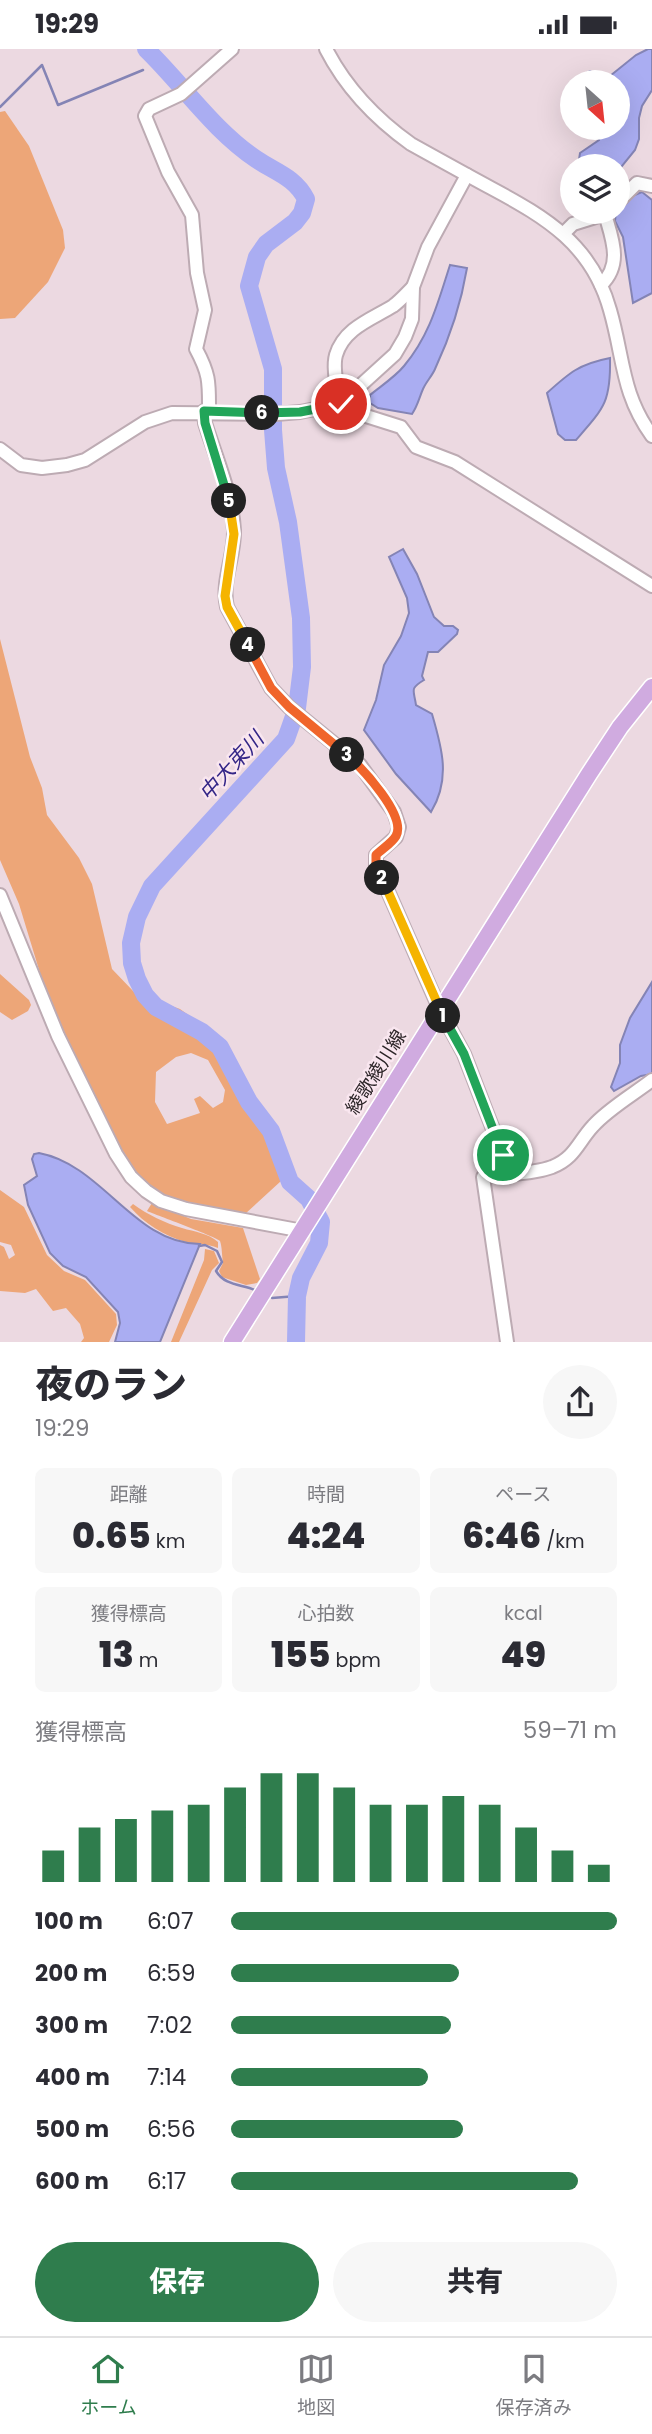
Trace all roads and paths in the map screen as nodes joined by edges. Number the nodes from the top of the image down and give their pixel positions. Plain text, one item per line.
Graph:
1 (232, 49) edge
2 (327, 49) edge
3 (467, 175) junction
4 (652, 186) edge
5 (630, 190) edge
6 (576, 224) edge
7 (609, 224) edge
8 (564, 233) junction
9 (601, 285) junction
10 (413, 287) junction
11 (341, 404) junction
12 (206, 411) junction
13 (652, 436) edge
14 (0, 449) edge
15 (652, 586) edge
16 (652, 687) edge
17 (0, 895) edge
18 (440, 1010) junction
19 (652, 1080) edge
20 (507, 1173) junction
21 (311, 1218) junction
22 (232, 1342) edge
23 (507, 1342) edge

1 - 12 street
2 - 3 street
3 - 8 street
3 - 10 street
4 - 5 street
6 - 8 street
7 - 9 street
8 - 9 street
9 - 13 street
10 - 11 street
10 - 11 street
11 - 12 street
11 - 15 street
12 - 14 street
12 - 18 street
16 - 18 main road, 綾歌綾川線
17 - 21 street
18 - 20 street
18 - 21 main road, 綾歌綾川線
19 - 20 street
20 - 23 street
21 - 22 main road, 綾歌綾川線

